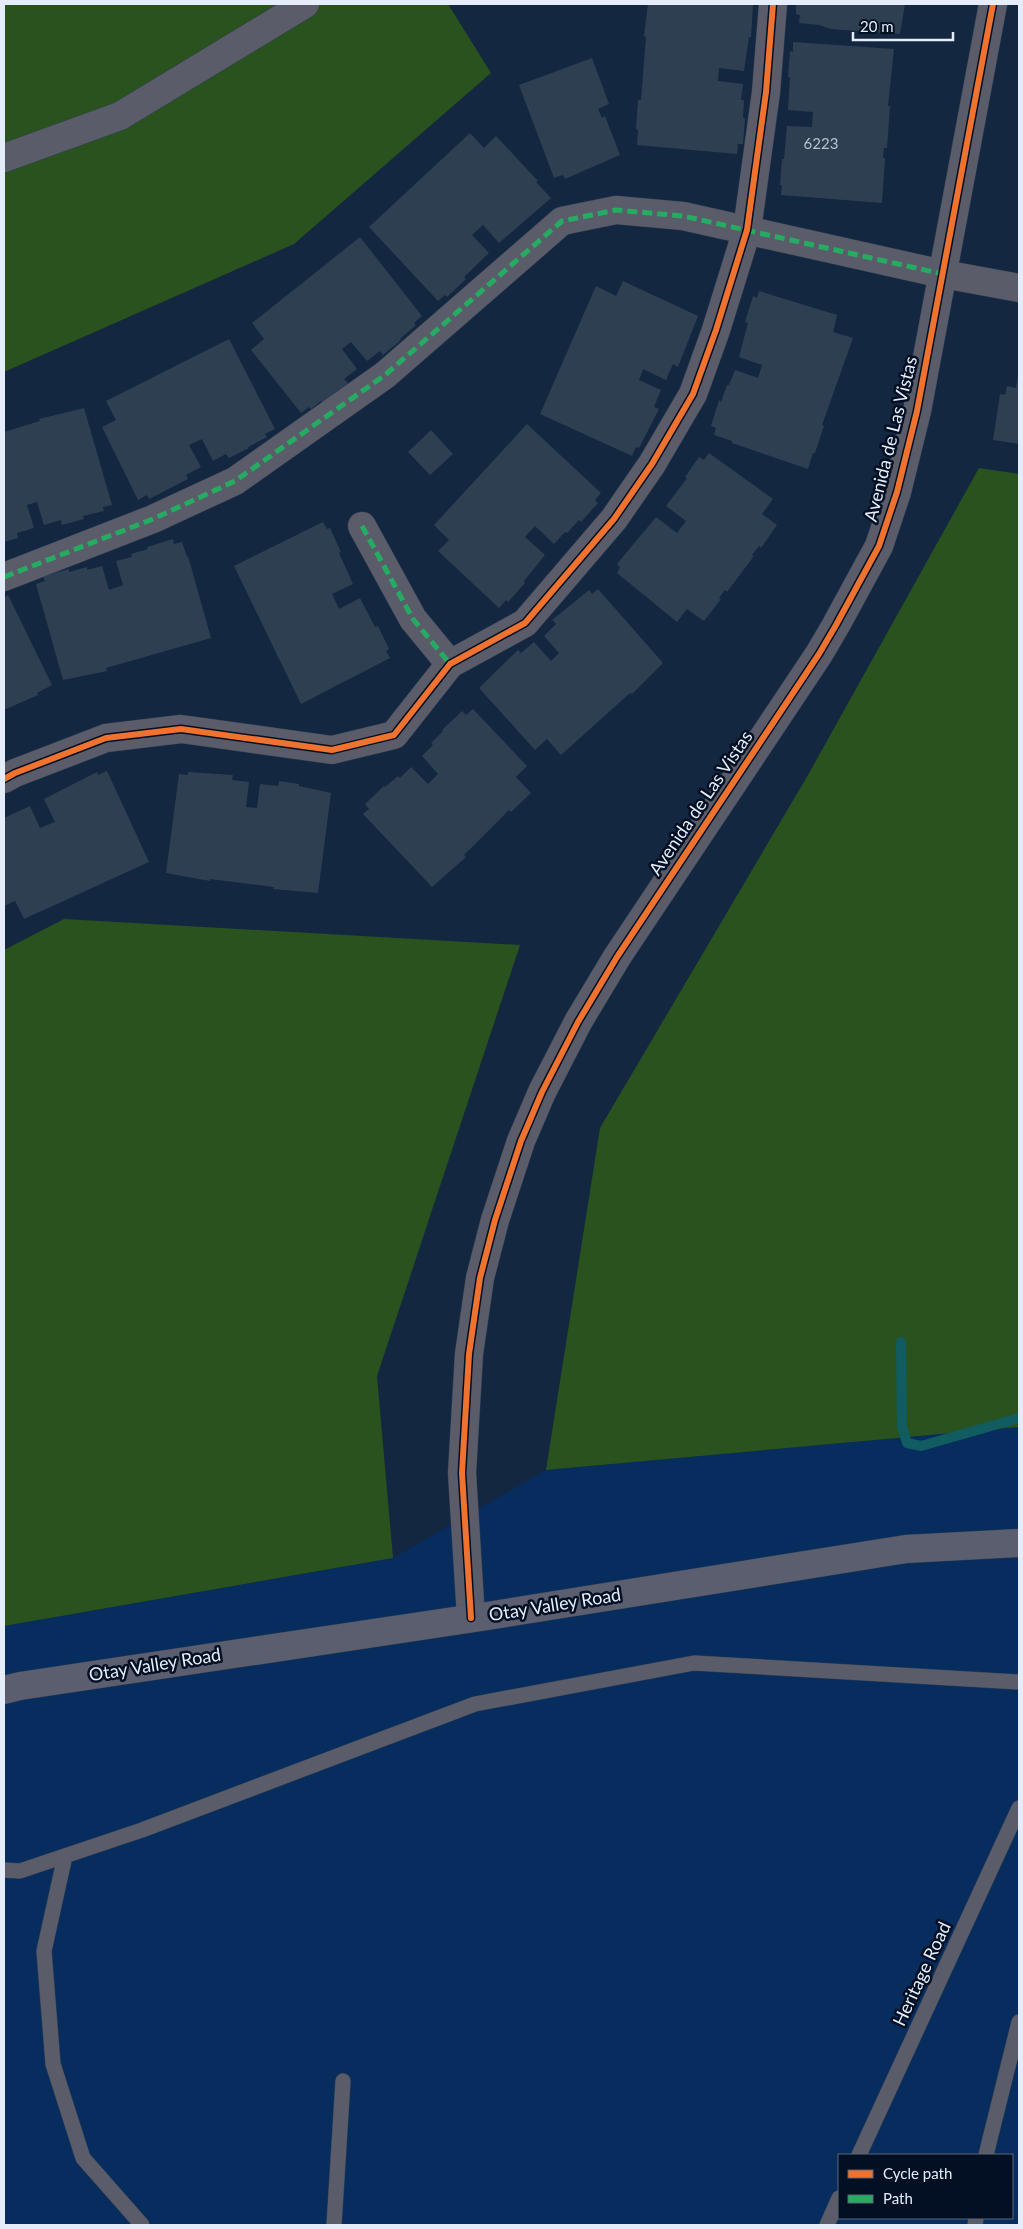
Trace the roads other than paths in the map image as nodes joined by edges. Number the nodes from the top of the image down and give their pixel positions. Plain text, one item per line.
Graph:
1 (305, 4) edge
2 (773, 4) edge
3 (993, 4) edge
4 (4, 158) edge
5 (747, 230) junction
6 (943, 274) junction
7 (1019, 288) edge
8 (362, 526) dead end
9 (4, 577) edge
10 (450, 664) junction
11 (4, 779) edge
12 (1019, 1543) edge
13 (471, 1618) junction
14 (1019, 1682) edge
15 (4, 1690) edge
16 (1019, 1808) edge
17 (65, 1856) junction
18 (4, 1870) edge
19 (1019, 2022) edge
20 (343, 2081) dead end
21 (859, 2154) edge
22 (986, 2154) edge
23 (838, 2200) edge
24 (142, 2225) edge
25 (334, 2225) edge
26 (827, 2225) edge

1 - 4 street
2 - 5 street
3 - 6 street, Avenida de Las Vistas
5 - 6 street
5 - 9 street
5 - 10 street
6 - 7 street
6 - 13 street, Avenida de Las Vistas
8 - 10 street
10 - 11 street
12 - 13 main road, Otay Valley Road
13 - 15 main road, Otay Valley Road
14 - 17 lane
16 - 21 lane, Heritage Road
17 - 18 lane
17 - 24 lane
19 - 22 lane
20 - 25 lane
23 - 26 lane

